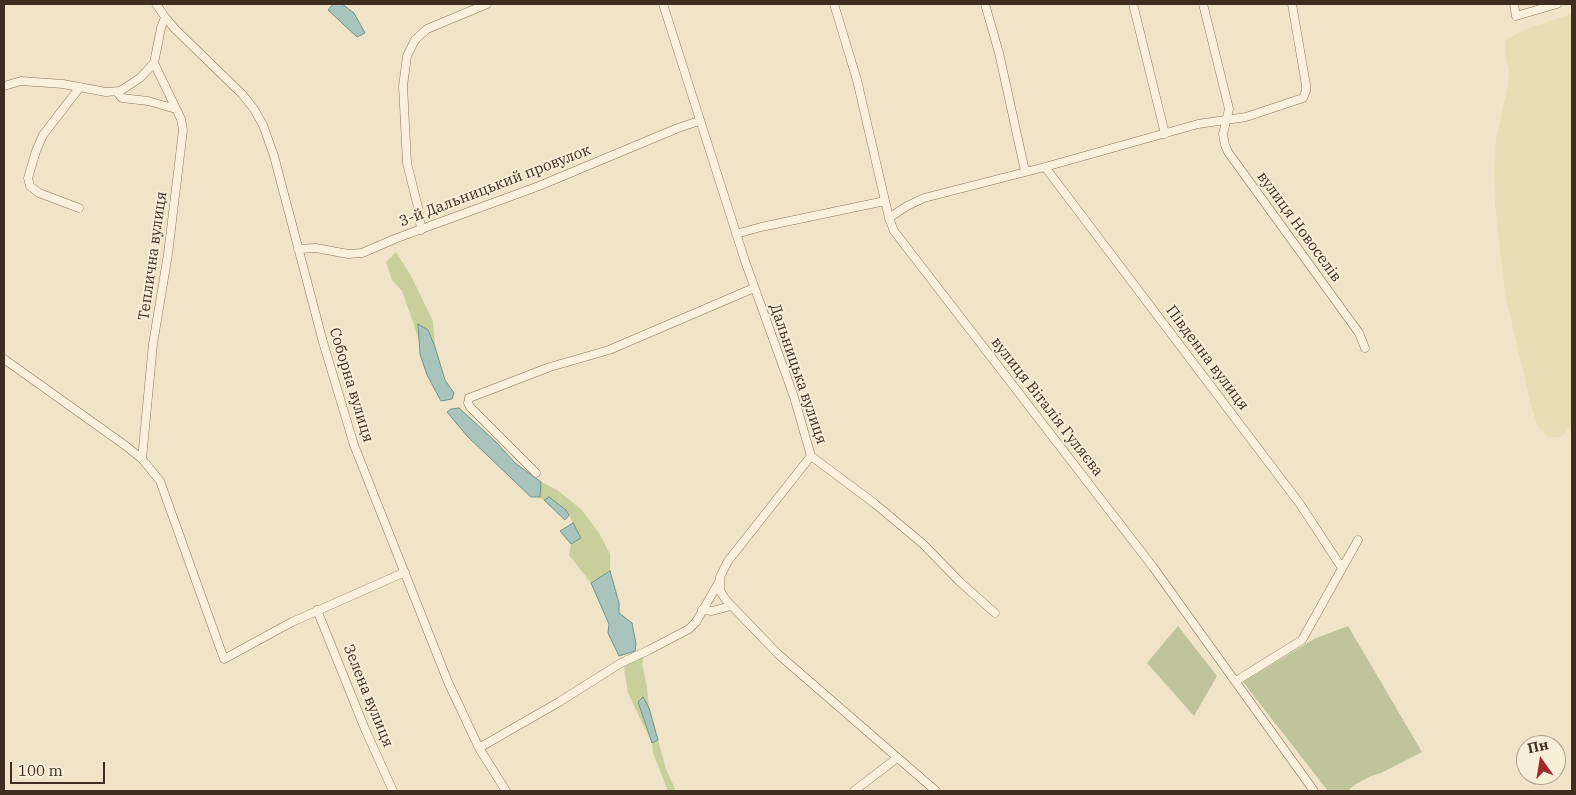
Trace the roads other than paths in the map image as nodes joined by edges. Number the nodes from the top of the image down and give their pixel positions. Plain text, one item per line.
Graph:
1 (156, 4) edge
2 (486, 4) edge
3 (663, 4) edge
4 (834, 4) edge
5 (985, 4) edge
6 (1133, 4) edge
7 (1203, 4) edge
8 (1292, 4) edge
9 (1514, 4) edge
10 (1557, 4) edge
11 (165, 18) junction
12 (154, 63) junction
13 (4, 86) edge
14 (80, 87) junction
15 (117, 92) junction
16 (176, 109) junction
17 (1227, 119) junction
18 (700, 121) junction
19 (1165, 134) junction
20 (1045, 167) junction
21 (1026, 172) junction
22 (885, 201) junction
23 (79, 208) dead end
24 (889, 218) junction
25 (421, 230) junction
26 (736, 234) junction
27 (298, 249) junction
28 (754, 288) junction
29 (1365, 348) dead end
30 (4, 359) edge
31 (811, 456) junction
32 (142, 459) junction
33 (536, 472) dead end
34 (1358, 540) dead end
35 (1342, 568) junction
36 (405, 572) junction
37 (719, 582) junction
38 (731, 606) junction
39 (317, 610) junction
40 (702, 610) junction
41 (995, 613) dead end
42 (1236, 681) junction
43 (479, 748) junction
44 (897, 758) junction
45 (393, 791) edge
46 (506, 791) edge
47 (854, 791) edge
48 (936, 791) edge
49 (1314, 791) edge

1 - 11 street, Соборна вулиця
2 - 25 street
3 - 18 street, Дальницька вулиця
4 - 22 street, вулиця Віталія Гуляєва
5 - 21 street
6 - 19 street
7 - 17 street, вулиця Новоселів
8 - 17 street
9 - 10 street
11 - 12 street
11 - 27 street, Соборна вулиця
12 - 15 street
12 - 16 street, Теплична вулиця
13 - 14 street
14 - 15 street
14 - 23 street
15 - 16 street
16 - 32 street, Теплична вулиця
17 - 19 street
17 - 29 street, вулиця Новоселів
18 - 25 street, 3-й Дальницький провулок
18 - 26 street, Дальницька вулиця
19 - 20 street
20 - 21 street
20 - 35 street, Південна вулиця
21 - 24 street
22 - 24 street, вулиця Віталія Гуляєва
22 - 26 street
24 - 42 street, вулиця Віталія Гуляєва
25 - 27 street, 3-й Дальницький провулок
26 - 28 street, Дальницька вулиця
27 - 36 street, Соборна вулиця
28 - 31 street, Дальницька вулиця
28 - 33 street
30 - 32 street
31 - 37 street, Дальницька вулиця
31 - 41 street
32 - 39 street
34 - 35 street
35 - 42 street
36 - 39 street
36 - 43 street, Соборна вулиця
37 - 38 street
37 - 40 street, Дальницька вулиця
38 - 40 street
38 - 44 street
39 - 45 street, Зелена вулиця
40 - 43 street, Дальницька вулиця
42 - 49 street, вулиця Віталія Гуляєва
43 - 46 street, Соборна вулиця
44 - 47 street
44 - 48 street

